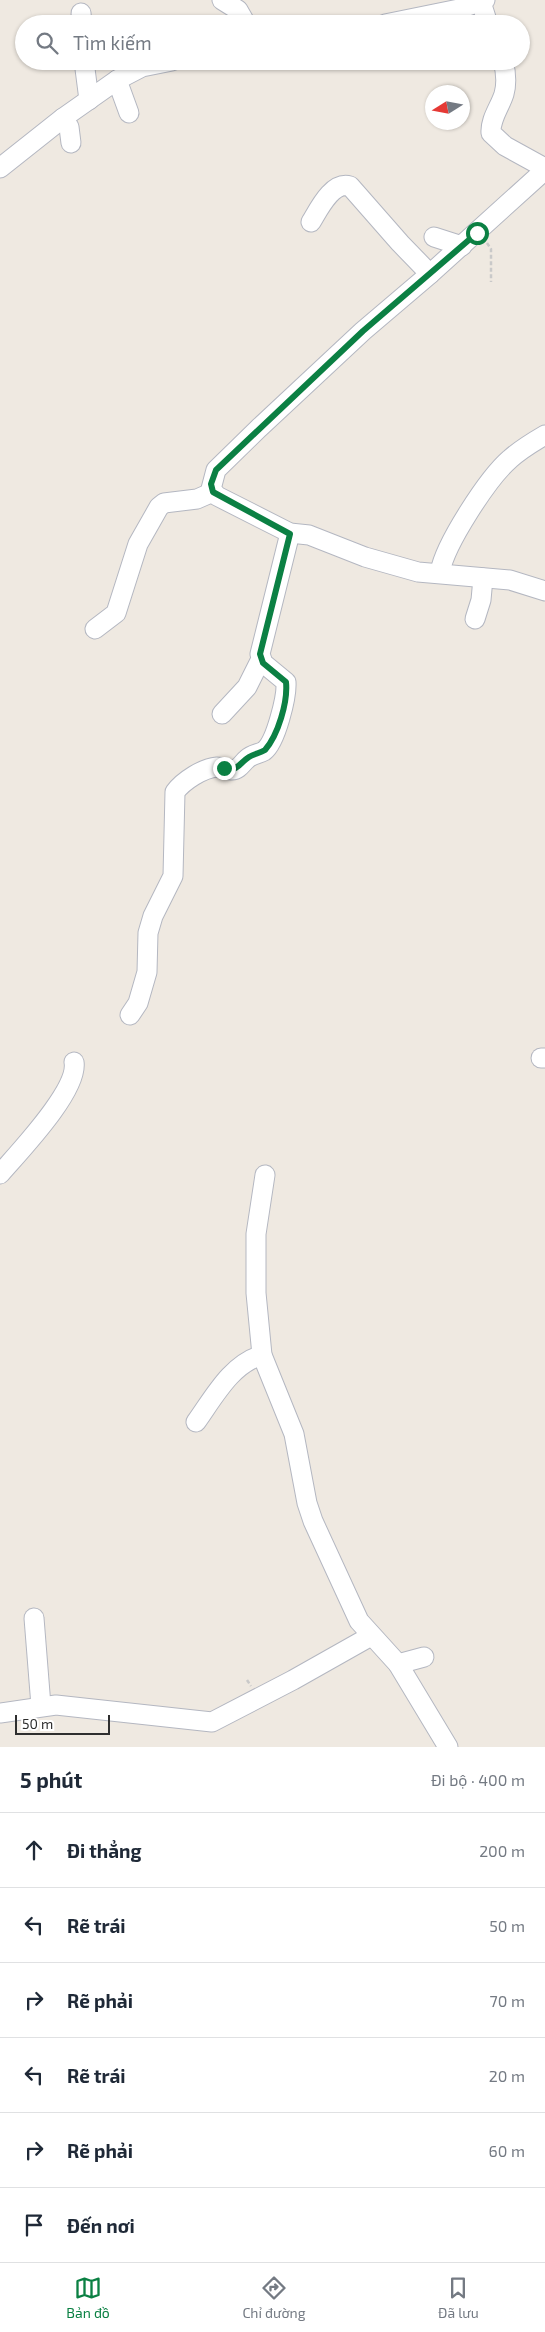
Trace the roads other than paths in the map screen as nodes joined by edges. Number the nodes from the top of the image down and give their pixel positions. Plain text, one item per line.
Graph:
1 (222, 0) edge
2 (483, 1) edge
3 (241, 15) edge
4 (433, 15) edge
5 (486, 15) edge
6 (85, 70) edge
7 (504, 70) edge
8 (121, 73) edge
9 (89, 100) junction
10 (129, 113) dead end
11 (63, 118) junction
12 (72, 143) dead end
13 (0, 168) edge
14 (545, 169) edge
15 (311, 222) dead end
16 (434, 237) dead end
17 (462, 246) junction
18 (430, 274) junction
19 (545, 435) edge
20 (213, 492) junction
21 (290, 534) junction
22 (440, 572) junction
23 (483, 578) junction
24 (545, 591) edge
25 (475, 619) dead end
26 (95, 629) dead end
27 (261, 659) junction
28 (222, 714) dead end
29 (130, 1015) dead end
30 (74, 1062) dead end
31 (0, 1174) edge
32 (265, 1175) dead end
33 (262, 1355) junction
34 (196, 1422) dead end
35 (34, 1618) dead end
36 (371, 1636) junction
37 (424, 1657) dead end
38 (398, 1664) junction
39 (41, 1706) junction
40 (0, 1713) edge
41 (447, 1747) edge

1 - 3 street
2 - 4 street
2 - 5 street
6 - 9 street
7 - 14 street
8 - 9 street
8 - 10 street
9 - 11 street
11 - 12 street
11 - 13 street
14 - 17 street
15 - 18 street
16 - 17 street
17 - 18 street
18 - 20 street
19 - 22 street
20 - 21 street
20 - 26 street
21 - 22 street
21 - 27 street
22 - 23 street
23 - 24 street
23 - 25 street
27 - 28 street
27 - 29 street
30 - 31 street
32 - 33 street
33 - 34 street
33 - 36 street
35 - 39 street
36 - 38 street
36 - 39 street
37 - 38 street
38 - 41 street
39 - 40 street

